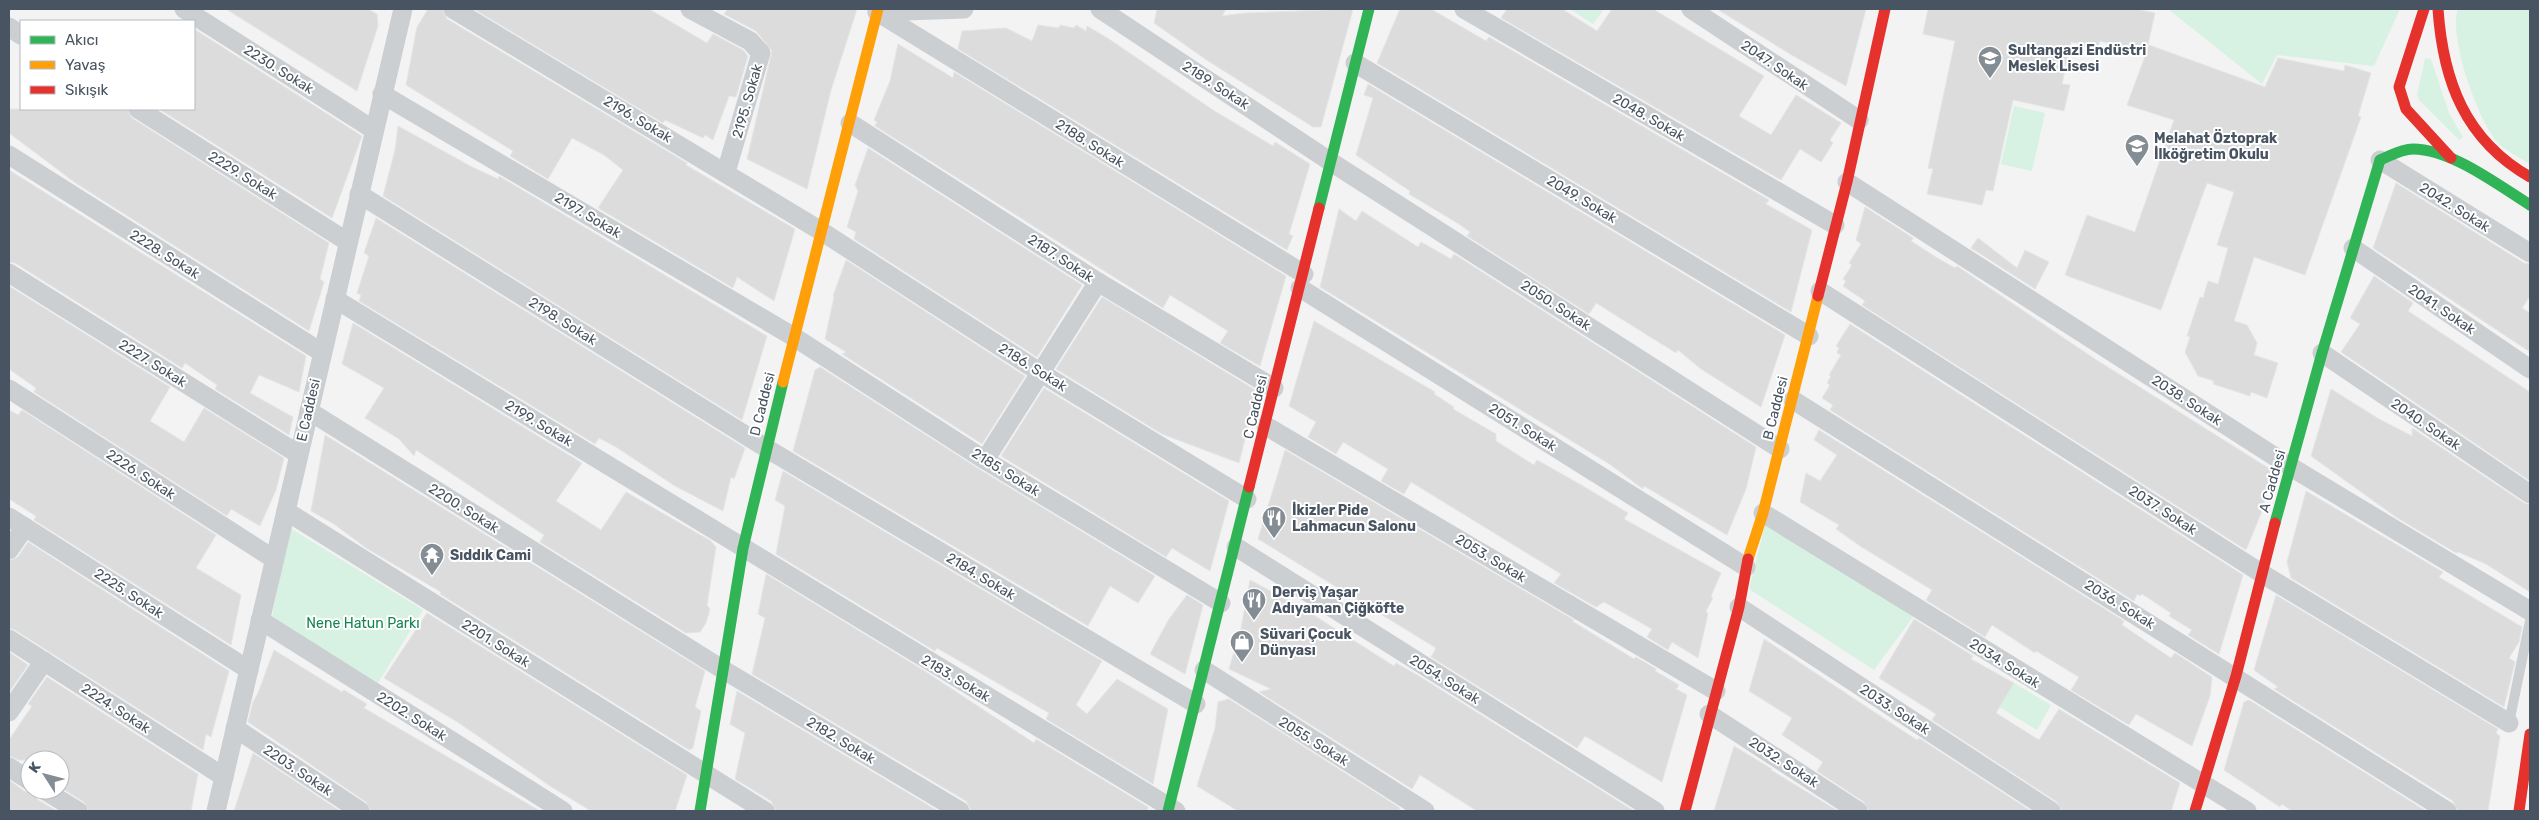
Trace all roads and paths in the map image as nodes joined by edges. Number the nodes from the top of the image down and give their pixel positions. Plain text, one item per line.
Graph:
1 (184, 9) edge
2 (453, 9) edge
3 (690, 9) edge
4 (964, 9) edge
5 (1100, 9) edge
6 (1369, 9) edge
7 (1464, 9) edge
8 (1691, 9) edge
9 (1885, 9) edge
10 (2424, 9) edge
11 (2438, 9) edge
12 (397, 11) edge
13 (877, 11) edge
14 (9, 27) edge
15 (20, 34) edge
16 (1355, 63) junction
17 (382, 94) junction
18 (140, 110) edge
19 (1859, 120) junction
20 (850, 123) junction
21 (374, 130) junction
22 (9, 155) edge
23 (2451, 158) junction
24 (2380, 160) junction
25 (1331, 162) junction
26 (726, 172) junction
27 (2530, 178) edge
28 (1847, 182) junction
29 (359, 194) junction
30 (2530, 205) edge
31 (1835, 225) junction
32 (821, 230) junction
33 (348, 242) junction
34 (2353, 248) junction
35 (2530, 253) edge
36 (9, 273) edge
37 (1302, 281) junction
38 (1098, 282) junction
39 (1820, 292) junction
40 (334, 299) junction
41 (1809, 336) junction
42 (794, 337) junction
43 (321, 352) junction
44 (2322, 353) junction
45 (2530, 369) edge
46 (1041, 373) junction
47 (1274, 388) junction
48 (9, 390) edge
49 (1793, 400) junction
50 (309, 411) junction
51 (1266, 426) junction
52 (766, 448) junction
53 (1780, 449) junction
54 (298, 454) junction
55 (985, 460) junction
56 (2291, 467) junction
57 (2530, 494) edge
58 (1247, 499) junction
59 (286, 510) junction
60 (1763, 513) junction
61 (9, 516) edge
62 (25, 527) junction
63 (1236, 547) junction
64 (743, 548) junction
65 (9, 550) edge
66 (274, 559) junction
67 (1746, 567) junction
68 (2261, 573) junction
69 (1221, 603) junction
70 (1738, 607) junction
71 (2530, 611) edge
72 (260, 620) junction
73 (2530, 621) edge
74 (9, 639) edge
75 (44, 661) junction
76 (722, 669) junction
77 (249, 670) junction
78 (1204, 670) junction
79 (2236, 676) junction
80 (1716, 691) junction
81 (1196, 704) junction
82 (9, 712) edge
83 (1709, 714) junction
84 (2509, 723) joint
85 (236, 728) junction
86 (2530, 734) edge
87 (9, 767) edge
88 (20, 774) edge
89 (707, 775) junction
90 (224, 777) junction
91 (2523, 780) junction
92 (2202, 785) junction
93 (60, 800) edge
94 (2506, 807) dead end
95 (1171, 810) edge
96 (78, 811) edge
97 (216, 811) edge
98 (360, 811) edge
99 (563, 811) edge
100 (700, 811) edge
101 (765, 811) edge
102 (960, 811) edge
103 (1425, 811) edge
104 (1655, 811) edge
105 (1685, 811) edge
106 (1858, 811) edge
107 (2051, 811) edge
108 (2195, 811) edge
109 (2247, 811) edge
110 (2447, 811) edge
111 (2519, 811) edge

1 - 21 street, 2230. Sokak
2 - 26 street, 2196. Sokak
3 - 26 street, 2195. Sokak
4 - 13 street
5 - 25 street, 2189. Sokak
6 - 16 street, C Caddesi
7 - 31 street, 2048. Sokak
8 - 19 street, 2047. Sokak
9 - 19 street, B Caddesi
10 - 23 street
11 - 27 street
12 - 17 street, E Caddesi
13 - 20 street, D Caddesi
13 - 37 street, 2188. Sokak
14 - 15 street
16 - 25 street, C Caddesi
16 - 41 street, 2049. Sokak
17 - 21 street, E Caddesi
17 - 42 street, 2197. Sokak
18 - 33 street, 2229. Sokak
19 - 28 street, B Caddesi
20 - 32 street, D Caddesi
20 - 38 street, 2187. Sokak
21 - 29 street, E Caddesi
22 - 43 street, 2228. Sokak
23 - 24 street
23 - 30 street
24 - 34 street, A Caddesi
24 - 35 street, 2042. Sokak
25 - 37 street, C Caddesi
25 - 53 street, 2050. Sokak
26 - 32 street, 2196. Sokak
28 - 31 street, B Caddesi
28 - 56 street, 2038. Sokak
29 - 33 street, E Caddesi
29 - 52 street, 2198. Sokak
31 - 39 street, B Caddesi
32 - 42 street, D Caddesi
32 - 46 street, 2186. Sokak
33 - 40 street, E Caddesi
34 - 44 street, A Caddesi
34 - 45 street, 2041. Sokak
36 - 54 street, 2227. Sokak
37 - 47 street, C Caddesi
37 - 67 street, 2051. Sokak
38 - 46 street
38 - 47 street, 2187. Sokak
39 - 41 street, B Caddesi
39 - 68 street, 2037. Sokak
40 - 43 street, E Caddesi
40 - 64 street, 2199. Sokak
41 - 49 street, B Caddesi
42 - 52 street, D Caddesi
42 - 55 street, 2185. Sokak
43 - 50 street, E Caddesi
44 - 56 street, A Caddesi
44 - 57 street, 2040. Sokak
46 - 55 street
46 - 58 street, 2186. Sokak
47 - 51 street, C Caddesi
48 - 66 street, 2226. Sokak
49 - 53 street, B Caddesi
49 - 79 street, 2036. Sokak
50 - 54 street, E Caddesi
50 - 76 street, 2200. Sokak
51 - 58 street, C Caddesi
51 - 80 street, 2053. Sokak
52 - 64 street, D Caddesi
52 - 81 street, 2184. Sokak
53 - 60 street, B Caddesi
54 - 59 street, E Caddesi
55 - 69 street, 2185. Sokak
56 - 68 street, A Caddesi
56 - 71 street, 2038. Sokak
58 - 63 street, C Caddesi
59 - 66 street, E Caddesi
59 - 89 street, 2201. Sokak
60 - 67 street, B Caddesi
60 - 92 street, 2034. Sokak
61 - 62 street, 2225. Sokak
62 - 65 street
62 - 77 street, 2225. Sokak
63 - 69 street, C Caddesi
63 - 104 street, 2054. Sokak
64 - 76 street, D Caddesi
64 - 95 street, 2183. Sokak
66 - 72 street, E Caddesi
67 - 70 street, B Caddesi
68 - 79 street, A Caddesi
68 - 84 street, 2037. Sokak
69 - 78 street, C Caddesi
70 - 80 street, B Caddesi
70 - 107 street, 2033. Sokak
72 - 77 street, E Caddesi
72 - 99 street, 2202. Sokak
73 - 84 lane
74 - 75 street, 2224. Sokak
75 - 82 street
75 - 90 street, 2224. Sokak
76 - 89 street, D Caddesi
76 - 102 street, 2182. Sokak
77 - 85 street, E Caddesi
78 - 81 street, C Caddesi
78 - 103 street, 2055. Sokak
79 - 92 street, A Caddesi
79 - 110 street, 2036. Sokak
80 - 83 street, B Caddesi
81 - 95 street, C Caddesi
83 - 105 street, B Caddesi
83 - 106 street, 2032. Sokak
85 - 90 street, E Caddesi
85 - 98 street, 2203. Sokak
86 - 91 street
87 - 88 street
89 - 100 street, D Caddesi
89 - 101 street, 2201. Sokak
90 - 97 street, E Caddesi
91 - 94 street
91 - 111 street
92 - 108 street, A Caddesi
92 - 109 street, 2034. Sokak
93 - 96 street

